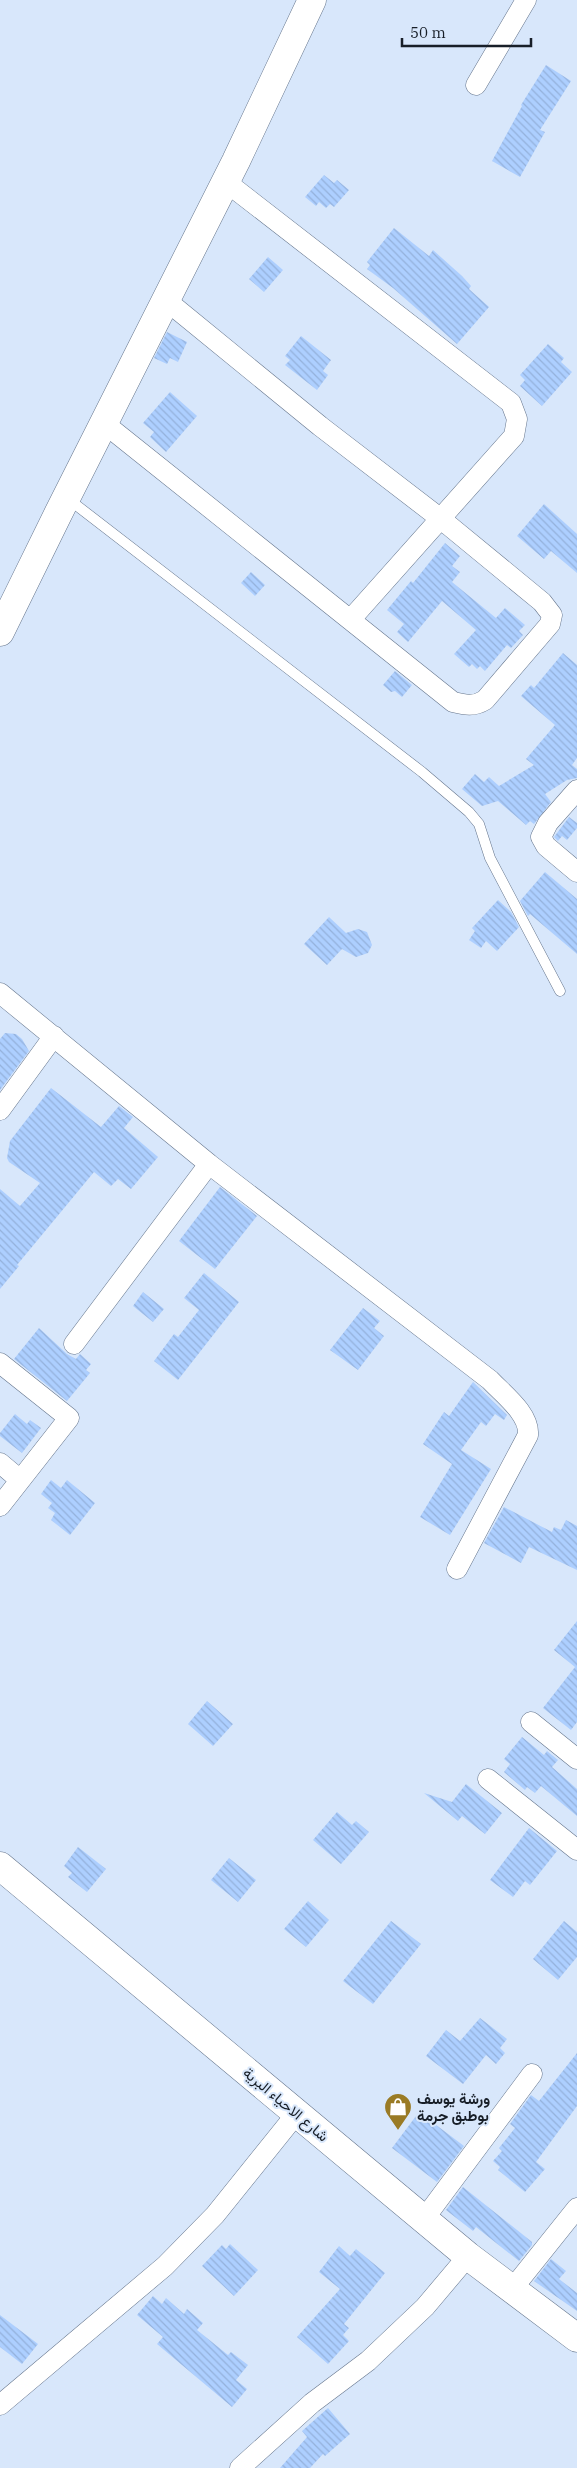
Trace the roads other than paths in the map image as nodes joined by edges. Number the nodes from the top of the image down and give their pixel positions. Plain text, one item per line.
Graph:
1 (312, 0) edge
2 (526, 0) edge
3 (476, 85) dead end
4 (226, 182) junction
5 (167, 301) junction
6 (105, 424) junction
7 (66, 498) junction
8 (441, 519) junction
9 (351, 619) junction
10 (0, 632) edge
11 (577, 790) edge
12 (577, 872) edge
13 (560, 991) dead end
14 (0, 993) edge
15 (54, 1036) junction
16 (0, 1110) edge
17 (209, 1164) junction
18 (74, 1344) dead end
19 (0, 1363) edge
20 (0, 1463) edge
21 (19, 1479) junction
22 (0, 1506) edge
23 (457, 1569) dead end
24 (531, 1722) dead end
25 (577, 1759) edge
26 (488, 1779) dead end
27 (577, 1850) edge
28 (0, 1866) edge
29 (532, 2074) dead end
30 (297, 2113) junction
31 (577, 2208) edge
32 (424, 2219) junction
33 (468, 2256) junction
34 (513, 2288) junction
35 (577, 2338) edge
36 (0, 2405) edge
37 (240, 2468) edge

1 - 4 main road
2 - 3 street
4 - 5 main road
4 - 8 street
5 - 6 main road
5 - 8 street
6 - 7 main road
6 - 9 street
7 - 10 main road
7 - 13 lane
8 - 9 street
8 - 9 street
11 - 12 street
14 - 15 street
15 - 16 street
15 - 17 street
17 - 18 street
17 - 23 street
19 - 21 street
20 - 21 street
21 - 22 street
24 - 25 street
26 - 27 street
28 - 30 main road, شارع الاحياء البرية
29 - 32 street
30 - 32 main road, شارع الاحياء البرية
30 - 36 street
31 - 34 street
32 - 33 main road, شارع الاحياء البرية
33 - 34 main road, شارع الاحياء البرية
33 - 37 street
34 - 35 main road, شارع الاحياء البرية

